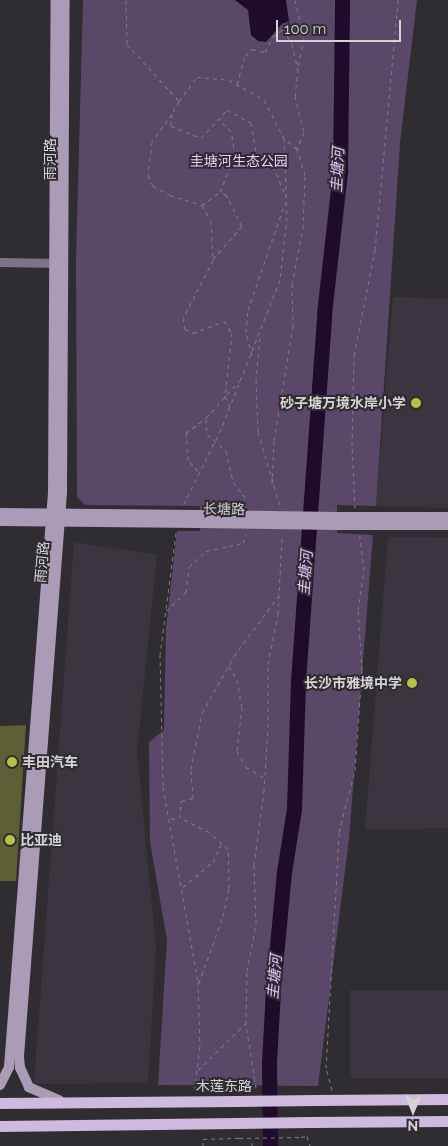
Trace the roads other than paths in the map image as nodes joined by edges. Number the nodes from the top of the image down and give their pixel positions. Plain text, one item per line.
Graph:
1 (56, 0) edge
2 (65, 0) edge
3 (0, 262) edge
4 (58, 265) junction
5 (0, 266) edge
6 (0, 513) edge
7 (448, 517) edge
8 (56, 518) junction
9 (0, 521) edge
10 (359, 521) junction
11 (448, 526) edge
12 (0, 1085) edge
13 (448, 1099) edge
14 (63, 1101) junction
15 (0, 1103) edge
16 (446, 1122) edge
17 (0, 1126) edge

1 - 4 main road, 雨河路
2 - 4 main road, 雨河路
3 - 4 street
4 - 5 street
4 - 8 main road, 雨河路
6 - 8 main road, 长塘路
7 - 10 main road, 长塘路
8 - 9 main road, 长塘路
8 - 10 main road, 长塘路, bridge
8 - 12 main road, 雨河路
8 - 14 main road, 雨河路
10 - 11 main road, 长塘路
13 - 14 main road, 木莲东路, bridge
14 - 15 main road, 木莲东路
16 - 17 main road, bridge

